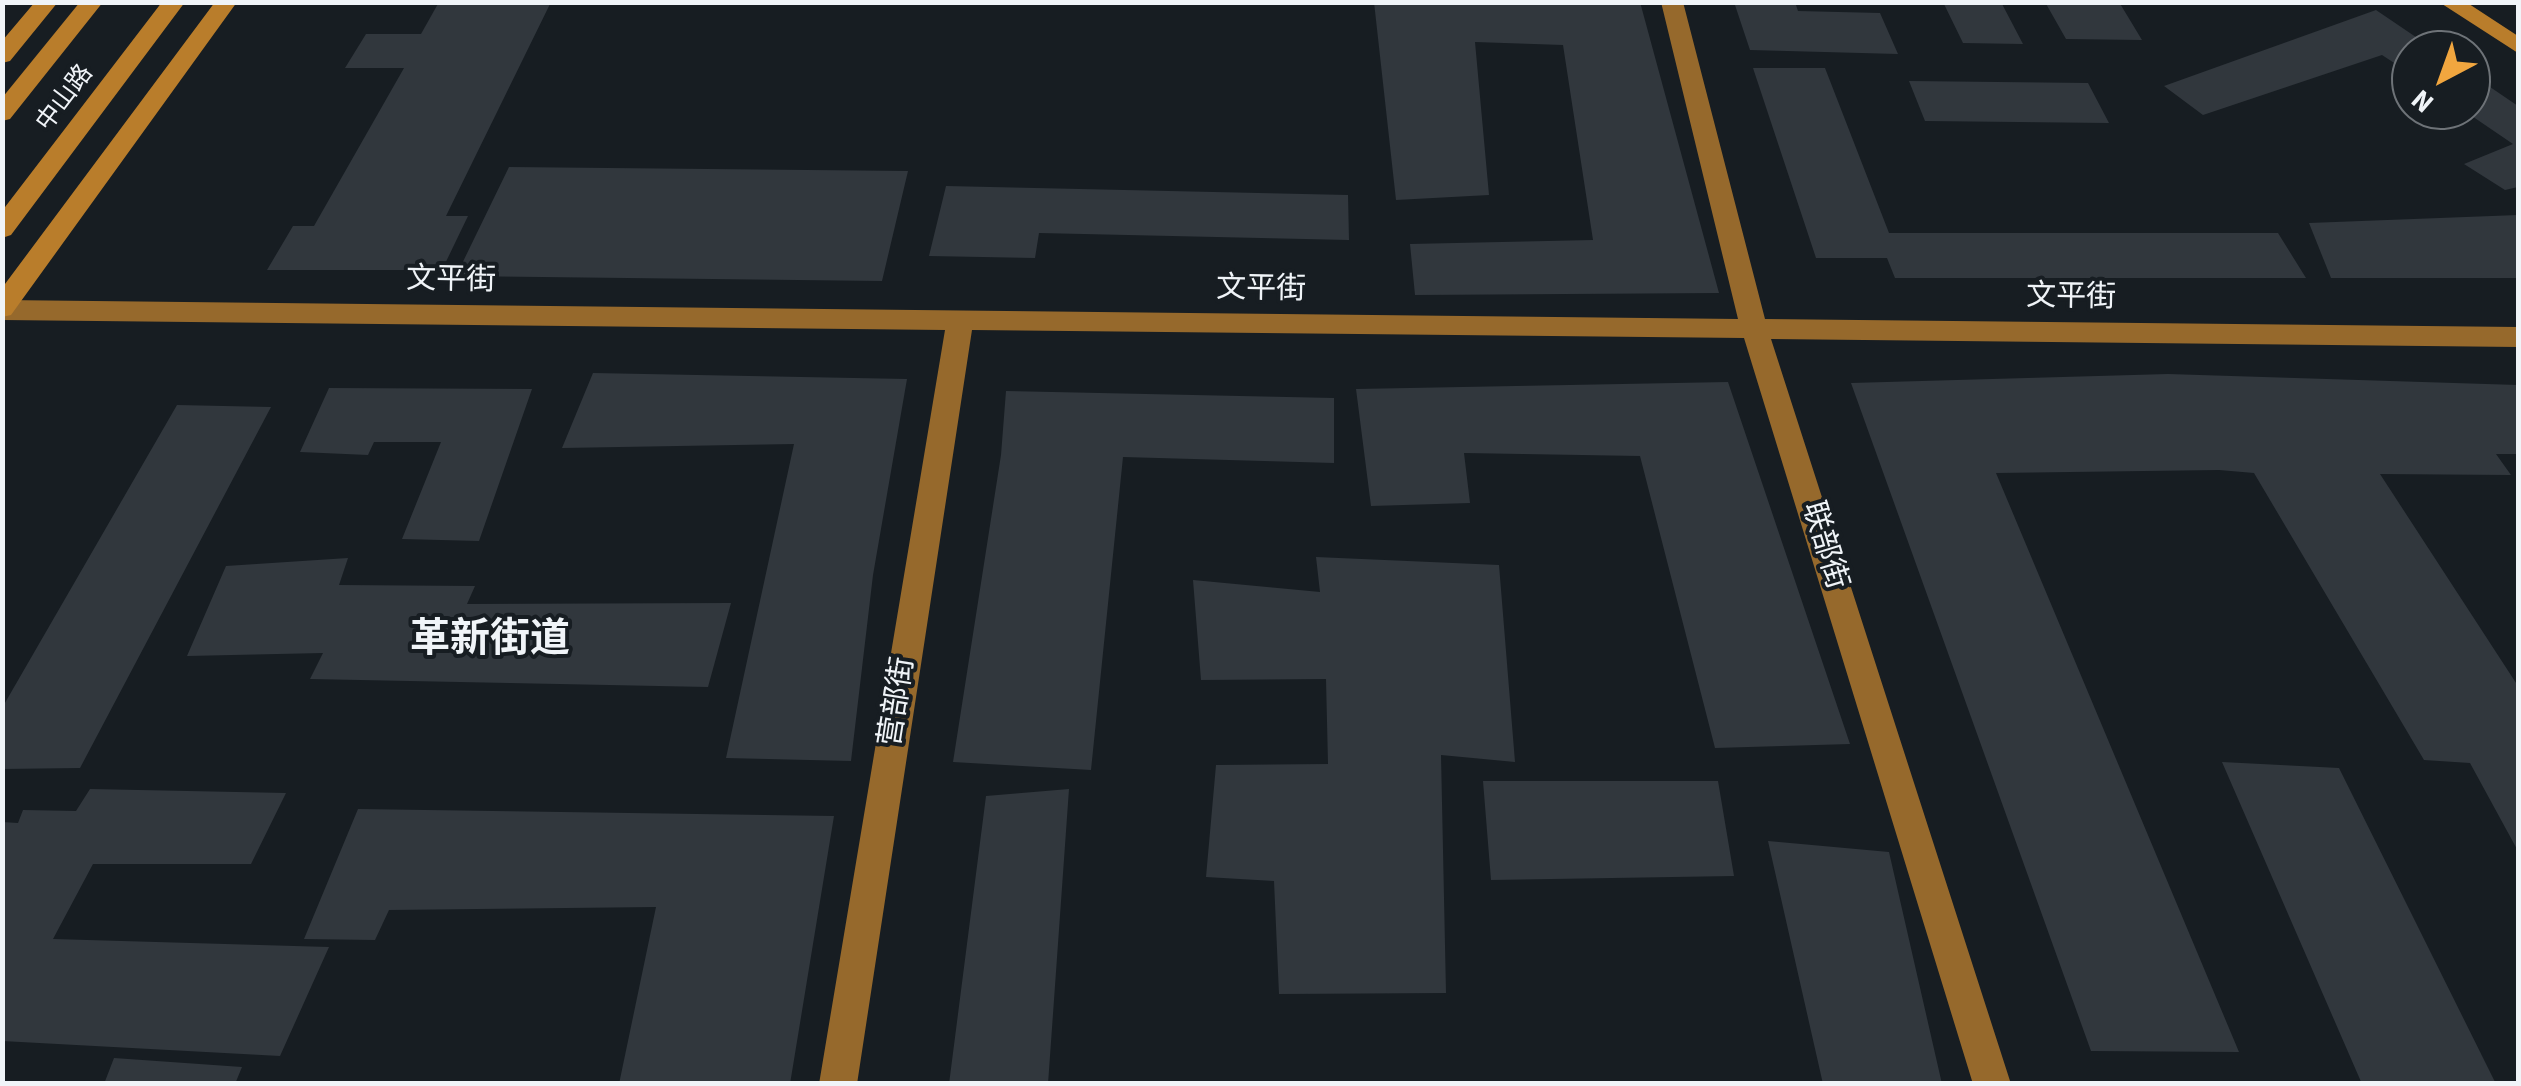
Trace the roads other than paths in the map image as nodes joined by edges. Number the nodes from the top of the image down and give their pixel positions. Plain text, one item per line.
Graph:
1 (47, 2) edge
2 (92, 2) edge
3 (174, 2) edge
4 (226, 2) edge
5 (1672, 2) edge
6 (2450, 2) edge
7 (2518, 46) edge
8 (2, 56) edge
9 (2, 114) edge
10 (2, 229) edge
11 (2, 309) edge
12 (960, 320) junction
13 (1754, 328) junction
14 (2518, 337) edge
15 (838, 1084) edge
16 (1992, 1084) edge

1 - 8 main road
2 - 9 main road, 中山路
3 - 10 main road, 中山路
4 - 11 main road
5 - 13 street, 联部街
6 - 7 main road
11 - 12 street, 文平街
12 - 13 street, 文平街
12 - 15 street, 营部街
13 - 14 street, 文平街
13 - 16 street, 联部街

